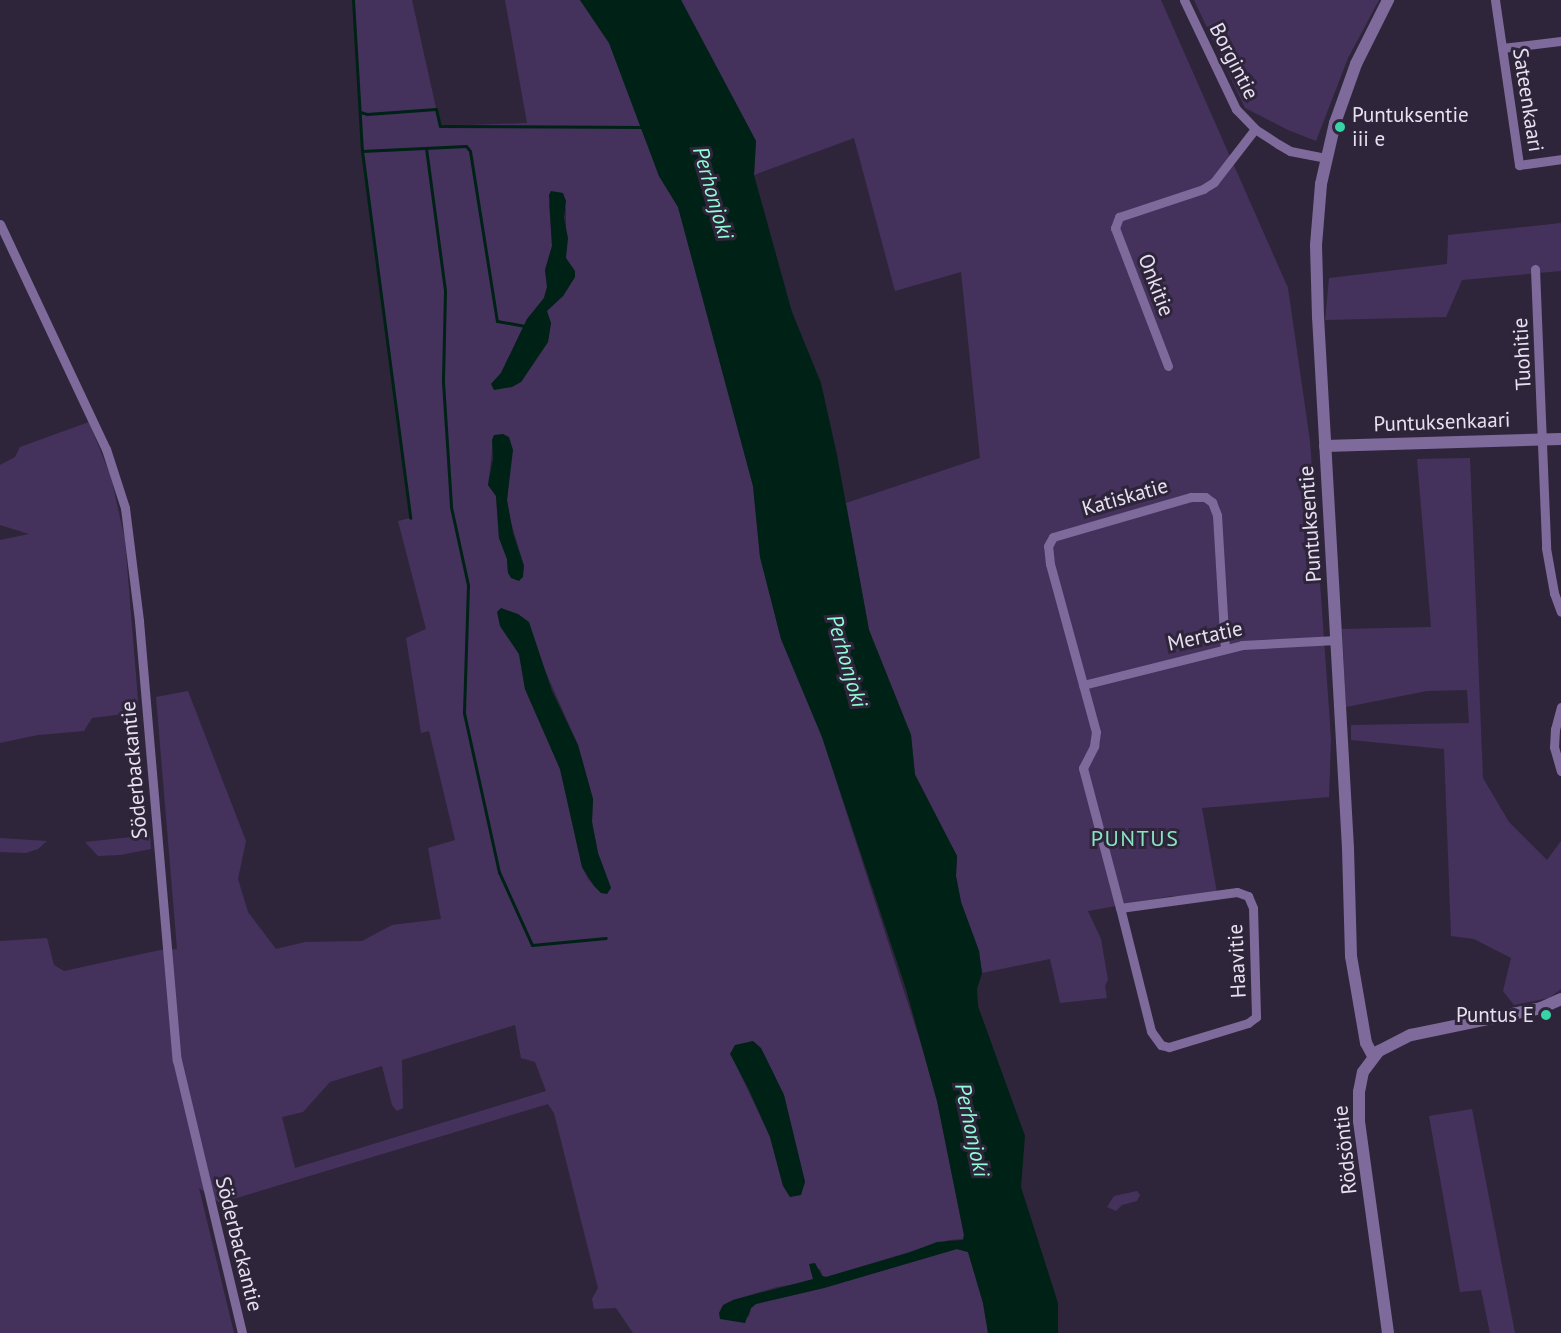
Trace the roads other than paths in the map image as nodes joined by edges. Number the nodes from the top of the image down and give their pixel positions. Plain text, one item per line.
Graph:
1 (1184, 0) edge
2 (1388, 0) edge
3 (1495, 0) edge
4 (1561, 41) edge
5 (1502, 48) junction
6 (1255, 129) junction
7 (1325, 158) junction
8 (1561, 159) edge
9 (0, 224) edge
10 (1535, 269) dead end
11 (1168, 366) dead end
12 (1544, 438) junction
13 (1561, 439) edge
14 (1325, 446) junction
15 (1561, 612) edge
16 (1336, 640) junction
17 (1225, 648) junction
18 (1083, 685) junction
19 (1561, 707) edge
20 (1561, 771) edge
21 (1120, 908) junction
22 (1561, 999) edge
23 (1373, 1056) junction
24 (242, 1333) edge
25 (1388, 1333) edge

1 - 6 street, Borgintie
2 - 7 street, Puntuksentie
3 - 5 street, Sateenkaari
4 - 5 street
5 - 8 street, Sateenkaari
6 - 7 street, Borgintie
6 - 11 street, Onkitie
7 - 14 street, Puntuksentie
9 - 24 street, Söderbackantie
10 - 12 street, Tuohitie
12 - 13 street, Puntuksenkaari
12 - 14 street, Puntuksenkaari
12 - 15 street, Tuohitie
14 - 16 street, Puntuksentie
16 - 17 street, Mertatie
16 - 23 street, Puntuksentie
17 - 18 street, Mertatie
17 - 18 street, Katiskatie
18 - 21 street, Haavitie
19 - 20 street
21 - 21 street, Haavitie
22 - 23 street
23 - 25 street, Rödsöntie

